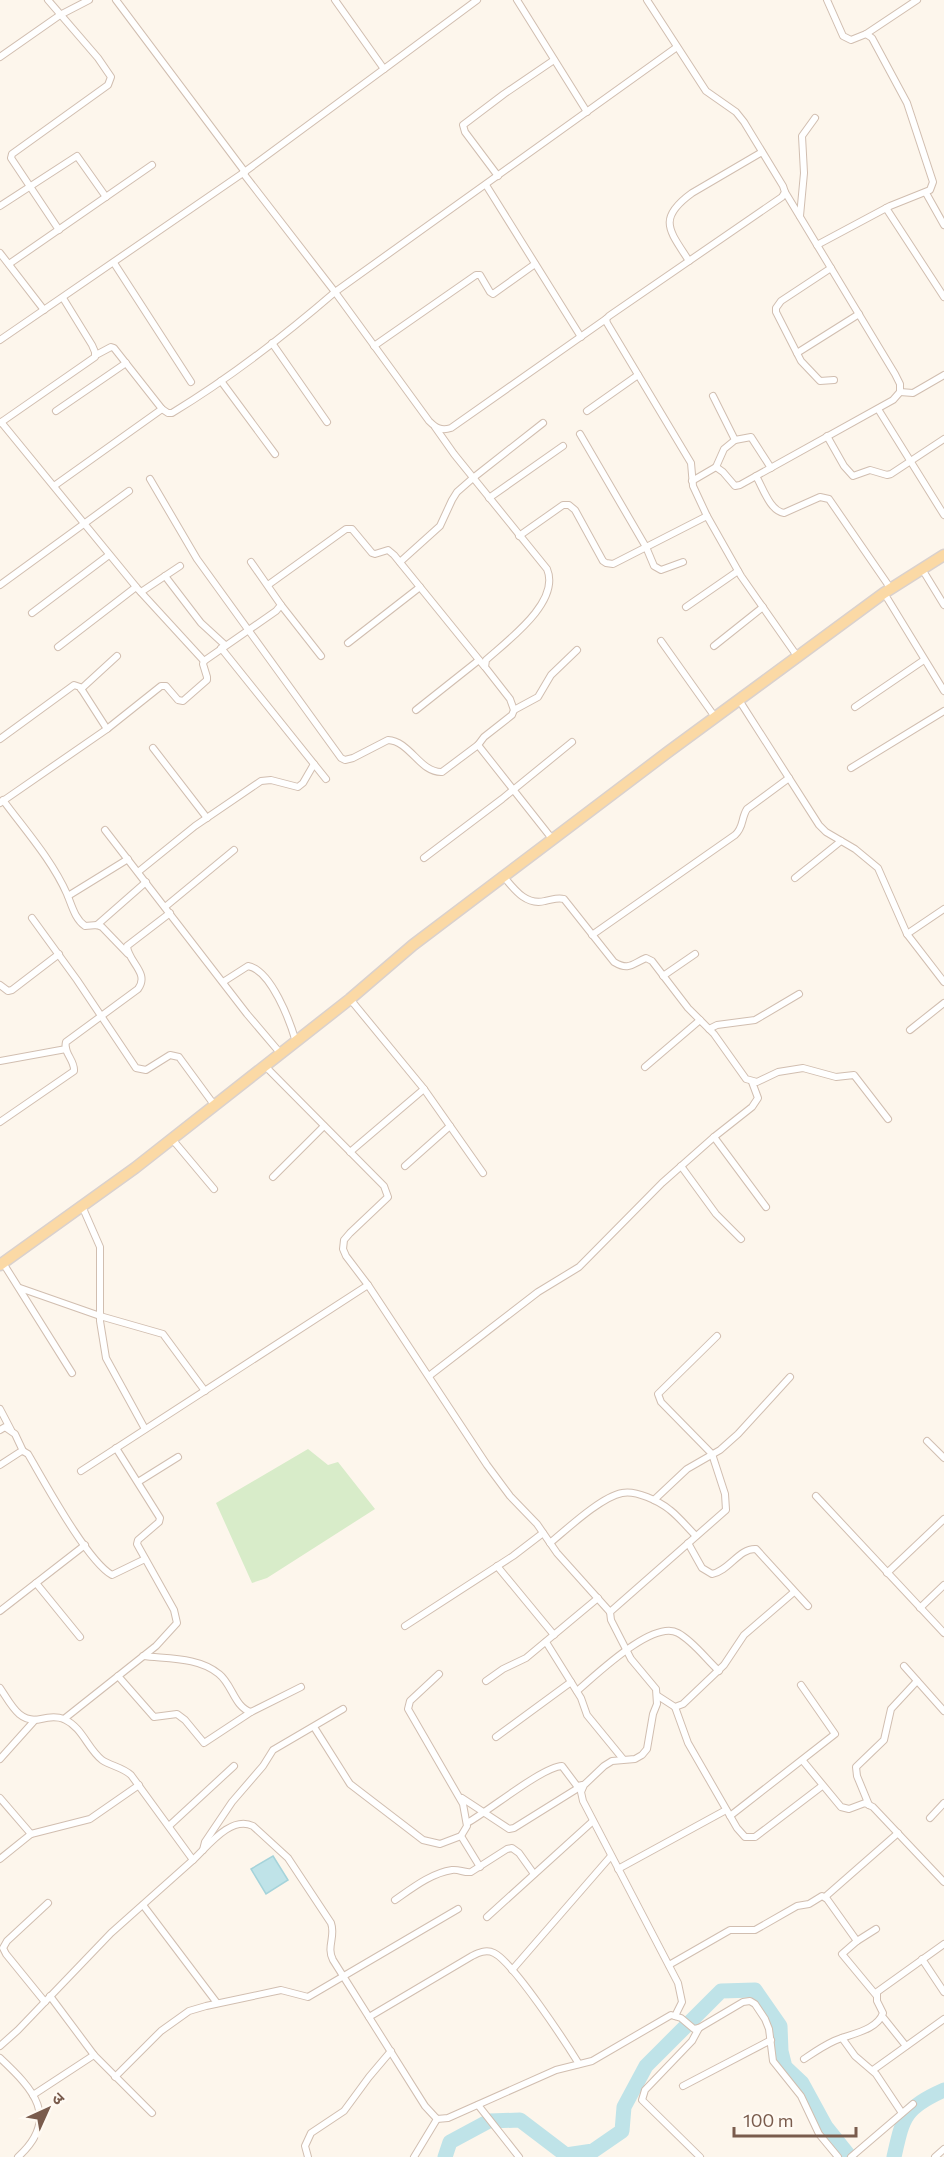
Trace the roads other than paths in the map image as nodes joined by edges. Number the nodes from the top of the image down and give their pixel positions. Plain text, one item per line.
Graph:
1 (48, 0) edge
2 (89, 0) edge
3 (116, 0) edge
4 (335, 0) edge
5 (477, 0) edge
6 (517, 0) edge
7 (647, 0) edge
8 (827, 0) edge
9 (917, 0) edge
10 (60, 15) junction
11 (866, 34) junction
12 (678, 47) junction
13 (0, 57) edge
14 (554, 60) junction
15 (384, 69) junction
16 (587, 112) junction
17 (815, 118) dead end
18 (762, 152) junction
19 (152, 165) dead end
20 (244, 172) junction
21 (498, 176) junction
22 (486, 184) junction
23 (29, 186) junction
24 (785, 192) junction
25 (926, 192) junction
26 (106, 197) junction
27 (0, 206) edge
28 (886, 208) junction
29 (800, 217) junction
30 (944, 225) edge
31 (59, 230) junction
32 (817, 245) junction
33 (0, 253) edge
34 (689, 261) junction
35 (114, 263) junction
36 (9, 264) junction
37 (535, 264) junction
38 (831, 268) junction
39 (335, 292) junction
40 (944, 297) edge
41 (63, 298) junction
42 (44, 310) junction
43 (859, 314) junction
44 (606, 319) junction
45 (581, 337) junction
46 (0, 340) edge
47 (272, 343) junction
48 (374, 346) junction
49 (797, 353) junction
50 (96, 356) junction
51 (126, 363) junction
52 (638, 375) junction
53 (944, 375) edge
54 (834, 380) dead end
55 (221, 381) junction
56 (191, 382) dead end
57 (900, 392) junction
58 (713, 396) dead end
59 (162, 409) junction
60 (878, 409) junction
61 (56, 411) dead end
62 (587, 411) dead end
63 (327, 422) dead end
64 (1, 423) edge
65 (543, 423) dead end
66 (435, 427) junction
67 (580, 434) dead end
68 (827, 436) junction
69 (944, 439) edge
70 (735, 440) junction
71 (563, 446) dead end
72 (274, 454) dead end
73 (910, 461) junction
74 (716, 467) junction
75 (771, 468) junction
76 (756, 476) junction
77 (473, 477) junction
78 (150, 479) dead end
79 (692, 481) junction
80 (54, 486) junction
81 (129, 491) dead end
82 (489, 498) junction
83 (944, 515) edge
84 (707, 516) junction
85 (84, 524) junction
86 (519, 536) junction
87 (645, 547) junction
88 (109, 555) junction
89 (944, 555) edge
90 (683, 561) dead end
91 (251, 562) dead end
92 (400, 562) junction
93 (180, 566) dead end
94 (922, 569) junction
95 (738, 571) junction
96 (165, 576) junction
97 (0, 585) edge
98 (267, 585) junction
99 (420, 587) junction
100 (139, 590) junction
101 (887, 591) junction
102 (281, 605) junction
103 (944, 605) edge
104 (686, 607) dead end
105 (763, 607) junction
106 (32, 613) dead end
107 (247, 630) junction
108 (660, 641) dead end
109 (348, 643) dead end
110 (714, 645) dead end
111 (223, 646) junction
112 (58, 647) dead end
113 (577, 650) dead end
114 (117, 656) dead end
115 (321, 656) dead end
116 (797, 656) junction
117 (479, 660) junction
118 (924, 660) junction
119 (204, 661) junction
120 (485, 667) junction
121 (81, 689) junction
122 (944, 691) edge
123 (739, 700) junction
124 (855, 706) dead end
125 (416, 710) dead end
126 (514, 710) junction
127 (944, 711) edge
128 (715, 717) junction
129 (107, 729) junction
130 (1, 736) edge
131 (572, 742) dead end
132 (478, 745) junction
133 (153, 748) dead end
134 (314, 764) junction
135 (851, 768) dead end
136 (789, 778) junction
137 (326, 779) dead end
138 (513, 790) junction
139 (2, 802) edge
140 (207, 818) junction
141 (105, 830) dead end
142 (553, 840) junction
143 (841, 841) junction
144 (234, 850) dead end
145 (424, 858) dead end
146 (128, 859) junction
147 (138, 872) junction
148 (504, 877) junction
149 (795, 878) dead end
150 (146, 882) junction
151 (68, 896) junction
152 (165, 907) junction
153 (944, 909) edge
154 (170, 914) junction
155 (32, 918) dead end
156 (97, 925) junction
157 (907, 933) junction
158 (592, 935) junction
159 (58, 954) junction
160 (129, 954) junction
161 (695, 954) dead end
162 (663, 976) junction
163 (223, 982) junction
164 (944, 982) edge
165 (0, 985) edge
166 (799, 994) dead end
167 (350, 999) junction
168 (944, 1003) edge
169 (101, 1017) junction
170 (700, 1020) junction
171 (709, 1029) junction
172 (910, 1030) dead end
173 (296, 1042) junction
174 (66, 1049) junction
175 (281, 1054) junction
176 (0, 1061) edge
177 (264, 1065) junction
178 (645, 1067) dead end
179 (752, 1082) junction
180 (424, 1089) junction
181 (215, 1106) junction
182 (888, 1119) dead end
183 (0, 1122) edge
184 (324, 1126) junction
185 (450, 1126) junction
186 (714, 1137) junction
187 (172, 1139) junction
188 (350, 1152) junction
189 (405, 1166) dead end
190 (681, 1166) junction
191 (483, 1173) dead end
192 (273, 1177) dead end
193 (214, 1189) dead end
194 (82, 1206) junction
195 (766, 1207) dead end
196 (741, 1239) dead end
197 (2, 1264) edge
198 (368, 1286) junction
199 (20, 1288) junction
200 (100, 1316) junction
201 (717, 1336) dead end
202 (72, 1373) dead end
203 (429, 1376) junction
204 (790, 1377) dead end
205 (205, 1391) junction
206 (0, 1409) edge
207 (0, 1430) edge
208 (11, 1430) junction
209 (145, 1430) junction
210 (927, 1440) dead end
211 (116, 1448) junction
212 (23, 1451) junction
213 (712, 1454) junction
214 (178, 1457) dead end
215 (944, 1458) edge
216 (0, 1465) edge
217 (81, 1470) dead end
218 (138, 1482) junction
219 (816, 1496) dead end
220 (654, 1500) junction
221 (944, 1519) edge
222 (543, 1533) junction
223 (696, 1536) junction
224 (550, 1543) junction
225 (688, 1543) junction
226 (84, 1545) junction
227 (145, 1559) junction
228 (497, 1566) junction
229 (887, 1573) junction
230 (36, 1583) junction
231 (944, 1585) edge
232 (794, 1592) junction
233 (598, 1598) junction
234 (808, 1606) dead end
235 (920, 1608) junction
236 (0, 1611) edge
237 (610, 1612) junction
238 (405, 1626) dead end
239 (944, 1633) edge
240 (554, 1635) junction
241 (80, 1637) dead end
242 (546, 1642) junction
243 (626, 1650) junction
244 (143, 1656) junction
245 (904, 1666) dead end
246 (719, 1671) junction
247 (439, 1674) dead end
248 (118, 1676) junction
249 (486, 1681) dead end
250 (917, 1681) junction
251 (571, 1682) junction
252 (801, 1685) dead end
253 (301, 1687) dead end
254 (0, 1688) edge
255 (577, 1691) junction
256 (658, 1696) junction
257 (675, 1707) junction
258 (343, 1708) dead end
259 (251, 1712) junction
260 (944, 1712) edge
261 (64, 1719) junction
262 (35, 1720) junction
263 (314, 1727) junction
264 (496, 1737) dead end
265 (0, 1759) edge
266 (623, 1759) junction
267 (803, 1761) junction
268 (234, 1766) dead end
269 (139, 1785) junction
270 (584, 1785) junction
271 (822, 1786) junction
272 (459, 1796) junction
273 (0, 1798) edge
274 (944, 1803) edge
275 (869, 1805) junction
276 (485, 1813) junction
277 (728, 1813) junction
278 (930, 1818) dead end
279 (593, 1821) junction
280 (467, 1823) junction
281 (169, 1826) junction
282 (898, 1833) junction
283 (31, 1834) junction
284 (461, 1836) junction
285 (203, 1851) junction
286 (611, 1856) junction
287 (0, 1859) edge
288 (193, 1860) junction
289 (480, 1867) junction
290 (618, 1869) junction
291 (534, 1874) junction
292 (944, 1882) edge
293 (825, 1897) junction
294 (394, 1900) dead end
295 (48, 1903) dead end
296 (143, 1905) junction
297 (458, 1909) dead end
298 (487, 1917) dead end
299 (876, 1929) dead end
300 (856, 1941) junction
301 (944, 1944) edge
302 (922, 1959) junction
303 (669, 1965) junction
304 (512, 1970) junction
305 (344, 1977) junction
306 (944, 1992) edge
307 (876, 1995) junction
308 (51, 1996) junction
309 (45, 2002) junction
310 (218, 2003) junction
311 (882, 2016) junction
312 (369, 2017) junction
313 (678, 2017) junction
314 (944, 2019) edge
315 (696, 2029) junction
316 (842, 2038) junction
317 (771, 2040) junction
318 (0, 2046) edge
319 (906, 2046) junction
320 (391, 2051) junction
321 (94, 2055) junction
322 (0, 2058) edge
323 (804, 2059) dead end
324 (579, 2064) junction
325 (873, 2070) junction
326 (115, 2077) junction
327 (683, 2086) dead end
328 (33, 2095) junction
329 (912, 2104) dead end
330 (478, 2105) junction
331 (152, 2113) dead end
332 (902, 2113) junction
333 (437, 2119) junction
334 (944, 2149) edge
335 (853, 2155) edge
336 (415, 2156) edge
337 (18, 2157) edge
338 (308, 2157) edge
339 (519, 2157) edge
340 (700, 2157) edge
341 (838, 2157) edge
342 (935, 2157) edge

1 - 10 street
2 - 10 street
3 - 20 street
4 - 15 street
5 - 15 street
6 - 14 street
7 - 12 street
8 - 11 street
9 - 11 street
10 - 13 street
10 - 23 street
11 - 25 street
12 - 16 street
12 - 18 street
14 - 16 street
14 - 21 street
15 - 20 street
16 - 21 street
17 - 29 street
18 - 24 street
18 - 34 street
19 - 26 street
20 - 35 street
20 - 39 street
21 - 22 street
22 - 37 street
22 - 39 street
23 - 26 street
23 - 27 street
23 - 31 street
24 - 29 street
24 - 34 street
25 - 28 street
25 - 30 street
26 - 31 street
28 - 32 street
28 - 40 street
29 - 32 street
31 - 36 street
32 - 38 street
33 - 36 street
34 - 44 street
35 - 41 street
35 - 56 street
36 - 42 street
37 - 45 street
37 - 48 street
38 - 43 street
38 - 49 street
39 - 47 street
39 - 48 street
41 - 42 street
41 - 50 street
42 - 46 street
43 - 49 street
43 - 57 street
44 - 45 street
44 - 52 street
45 - 66 street
47 - 55 street
47 - 63 street
48 - 66 street
49 - 54 street
50 - 51 street
50 - 64 street
51 - 59 street
51 - 61 street
52 - 62 street
52 - 79 street
53 - 57 street
55 - 59 street
55 - 72 street
57 - 60 street
58 - 70 street
59 - 80 street
60 - 68 street
60 - 73 street
64 - 80 street
65 - 77 street
66 - 77 street
67 - 87 street
68 - 73 street
68 - 75 street
69 - 73 street
70 - 74 street
70 - 75 street
71 - 82 street
73 - 83 street
74 - 76 street
74 - 79 street
75 - 76 street
76 - 101 street
77 - 82 street
77 - 92 street
78 - 107 street
79 - 84 street
80 - 85 street
81 - 85 street
82 - 86 street
84 - 87 street
84 - 95 street
85 - 88 street
85 - 97 street
86 - 87 street
86 - 120 street
87 - 90 street
88 - 100 street
88 - 106 street
89 - 94 main road
91 - 98 street
92 - 98 street
92 - 99 street
93 - 96 street
94 - 101 main road
94 - 103 street
95 - 104 street
95 - 105 street
96 - 100 street
96 - 111 street
98 - 102 street
99 - 109 street
99 - 117 street
100 - 112 street
100 - 119 street
101 - 116 main road
101 - 118 street
102 - 107 street
102 - 115 street
105 - 110 street
105 - 116 street
107 - 111 street
107 - 132 street
108 - 128 street
111 - 119 street
111 - 134 street
113 - 126 street
114 - 121 street
116 - 123 main road
117 - 120 street
117 - 125 street
118 - 122 street
118 - 124 street
119 - 129 street
120 - 126 street
121 - 129 street
121 - 130 street
123 - 128 main road
123 - 136 street
126 - 132 street
127 - 135 street
128 - 142 main road
129 - 139 street
131 - 138 street
132 - 138 street
133 - 140 street
134 - 137 street
134 - 140 street
136 - 143 street
136 - 158 street
138 - 142 street
138 - 145 street
139 - 151 street
140 - 147 street
141 - 146 street
142 - 148 main road
143 - 149 street
143 - 157 street
144 - 152 street
146 - 147 street
146 - 151 street
147 - 150 street
148 - 158 street
148 - 167 main road
150 - 152 street
150 - 156 street
151 - 156 street
152 - 154 street
153 - 157 street
154 - 160 street
154 - 163 street
155 - 159 street
156 - 160 street
157 - 164 street
158 - 162 street
159 - 165 street
159 - 169 street
160 - 169 street
161 - 162 street
162 - 170 street
163 - 173 street
163 - 175 street
166 - 171 street
167 - 173 main road
167 - 180 street
168 - 172 street
169 - 174 street
169 - 181 street
170 - 171 street
170 - 178 street
171 - 179 street
173 - 175 main road
174 - 176 street
174 - 183 street
175 - 177 main road
177 - 181 main road
177 - 184 street
179 - 182 street
179 - 186 street
180 - 185 street
180 - 188 street
181 - 187 main road
184 - 188 street
184 - 192 street
185 - 189 street
185 - 191 street
186 - 190 street
186 - 195 street
187 - 193 street
187 - 194 main road
188 - 198 street
190 - 196 street
190 - 203 street
194 - 197 main road
194 - 200 street
197 - 199 street
198 - 203 street
198 - 205 street
199 - 200 street
199 - 202 street
200 - 205 street
200 - 209 street
201 - 213 street
203 - 222 street
204 - 213 street
205 - 209 street
206 - 208 street
207 - 208 street
208 - 212 street
209 - 211 street
210 - 215 street
211 - 217 street
211 - 218 street
212 - 216 street
212 - 226 street
213 - 220 street
213 - 223 street
214 - 218 street
218 - 227 street
219 - 229 street
220 - 223 street
220 - 224 street
221 - 229 street
222 - 224 street
222 - 228 street
223 - 225 street
224 - 233 street
225 - 232 street
225 - 237 street
226 - 227 street
226 - 230 street
227 - 244 street
228 - 238 street
228 - 240 street
229 - 235 street
230 - 236 street
230 - 241 street
231 - 235 street
232 - 234 street
232 - 246 street
233 - 237 street
233 - 240 street
235 - 239 street
237 - 243 street
240 - 242 street
242 - 249 street
242 - 251 street
243 - 246 street
243 - 255 street
243 - 256 street
244 - 248 street
244 - 259 street
245 - 250 street
246 - 257 street
247 - 272 street
248 - 259 street
248 - 261 street
250 - 260 street
250 - 275 street
251 - 255 street
251 - 264 street
252 - 267 street
253 - 259 street
254 - 262 street
255 - 266 street
256 - 257 street
256 - 266 street
257 - 277 street
258 - 263 street
261 - 262 street
261 - 269 street
262 - 265 street
263 - 284 street
263 - 285 street
266 - 270 street
267 - 271 street
267 - 277 street
268 - 281 street
269 - 281 street
269 - 283 street
270 - 276 street
270 - 276 street
270 - 279 street
271 - 275 street
271 - 277 street
272 - 276 street
272 - 280 street
273 - 283 street
274 - 278 street
275 - 282 street
276 - 280 street
277 - 290 street
279 - 286 street
279 - 291 street
280 - 284 street
281 - 288 street
282 - 292 street
282 - 293 street
283 - 287 street
284 - 289 street
285 - 288 street
285 - 305 street
286 - 290 street
286 - 304 street
288 - 296 street
289 - 291 street
289 - 294 street
290 - 303 street
291 - 298 street
293 - 300 street
293 - 303 street
295 - 309 street
296 - 308 street
296 - 310 street
297 - 305 street
299 - 300 street
300 - 307 street
301 - 302 street
302 - 306 street
302 - 307 street
303 - 313 street
304 - 312 street
304 - 324 street
305 - 310 street
305 - 312 street
307 - 311 street
308 - 309 street
308 - 321 street
309 - 318 street
310 - 326 street
311 - 316 street
311 - 319 street
312 - 320 street
313 - 315 street
313 - 324 street
314 - 319 street
315 - 317 street
315 - 340 street
316 - 323 street
316 - 325 street
317 - 327 street
317 - 341 street
319 - 325 street
320 - 333 street
320 - 338 street
321 - 326 street
321 - 328 street
322 - 328 street
324 - 330 street
325 - 332 street
326 - 331 street
328 - 337 street
329 - 332 street
330 - 333 street
330 - 339 street
332 - 335 street
333 - 336 street
334 - 342 street

